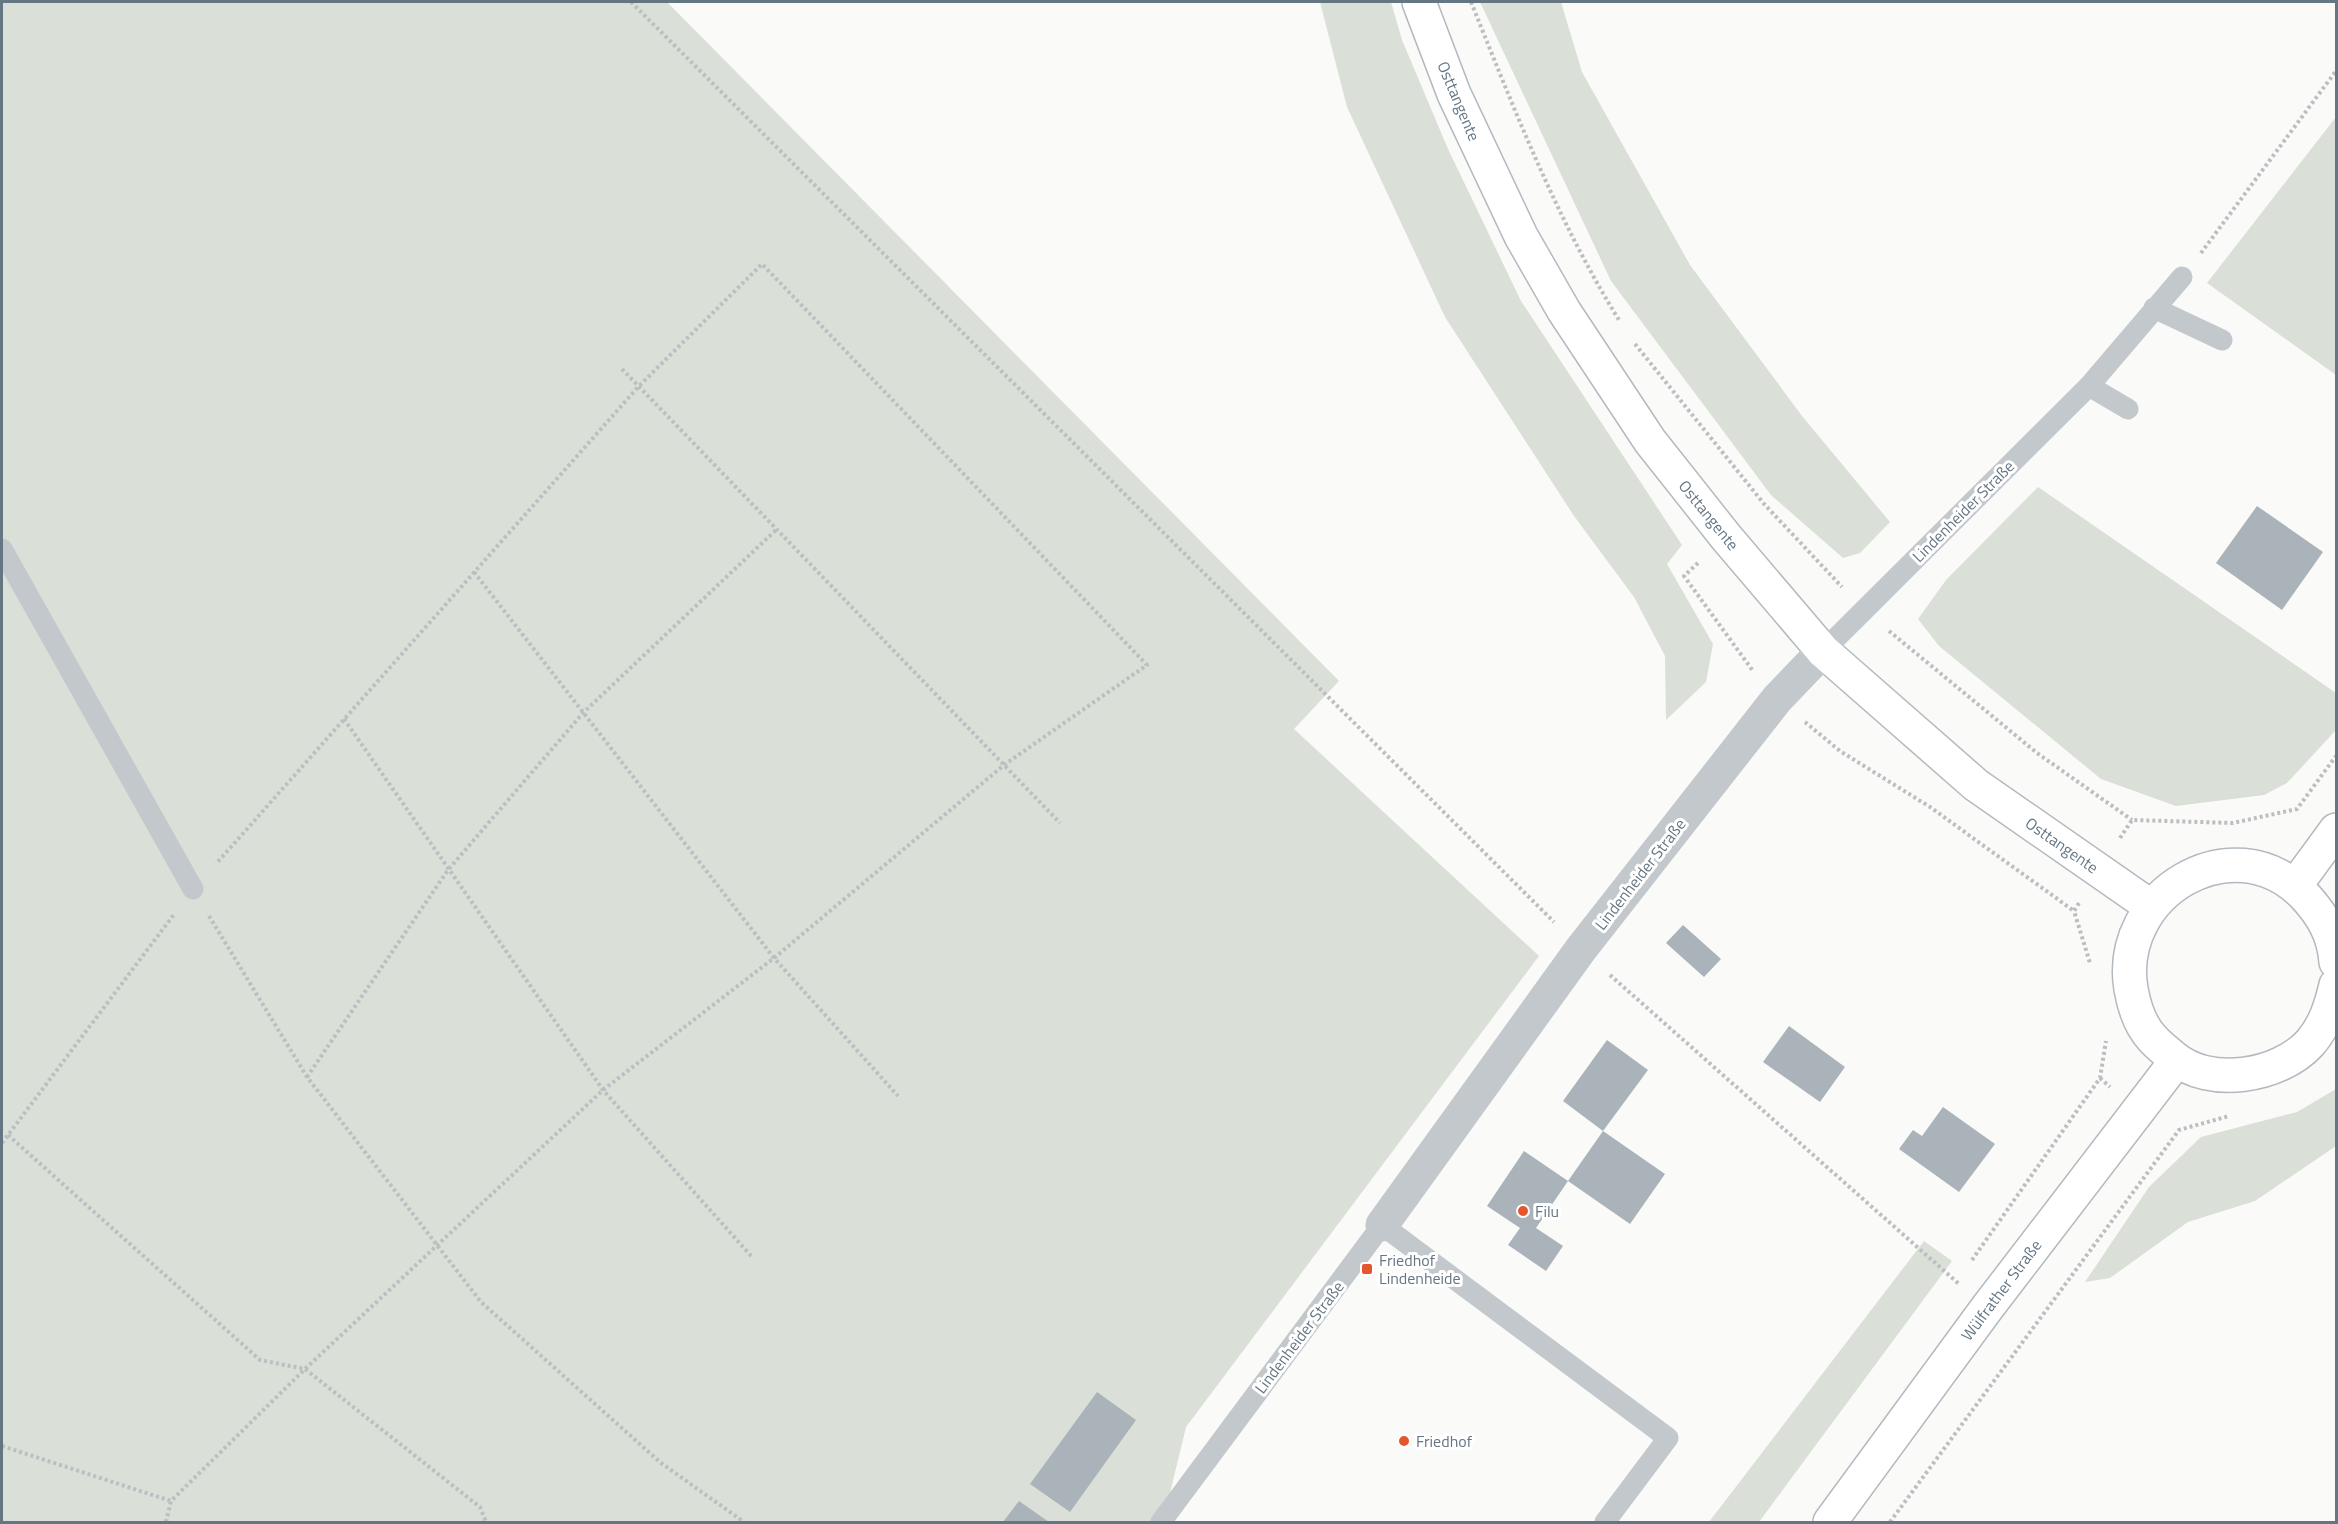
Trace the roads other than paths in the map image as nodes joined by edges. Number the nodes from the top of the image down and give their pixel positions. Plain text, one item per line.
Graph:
1 (1419, 2) edge
2 (2182, 277) road end
3 (2154, 308) junction
4 (2222, 340) dead end
5 (2089, 386) junction
6 (2128, 409) dead end
7 (2, 549) edge
8 (1823, 651) junction
9 (2337, 830) edge
10 (2295, 886) junction
11 (193, 889) road end
12 (2150, 906) junction
13 (2337, 962) edge
14 (2337, 985) edge
15 (2177, 1060) junction
16 (1382, 1226) junction
17 (1161, 1522) edge
18 (1605, 1522) edge
19 (1830, 1522) edge

1 - 8 main road, Osttangente
2 - 3 lane, Lindenheider Straße
3 - 4 lane
3 - 5 lane, Lindenheider Straße
5 - 6 lane
5 - 8 lane, Lindenheider Straße
7 - 11 lane
8 - 12 main road, Osttangente
8 - 16 street, Lindenheider Straße
9 - 10 main road
10 - 12 main road
10 - 13 main road
12 - 15 main road
14 - 15 main road
15 - 19 main road, Wülfrather Straße
16 - 17 lane, Lindenheider Straße
16 - 18 lane

